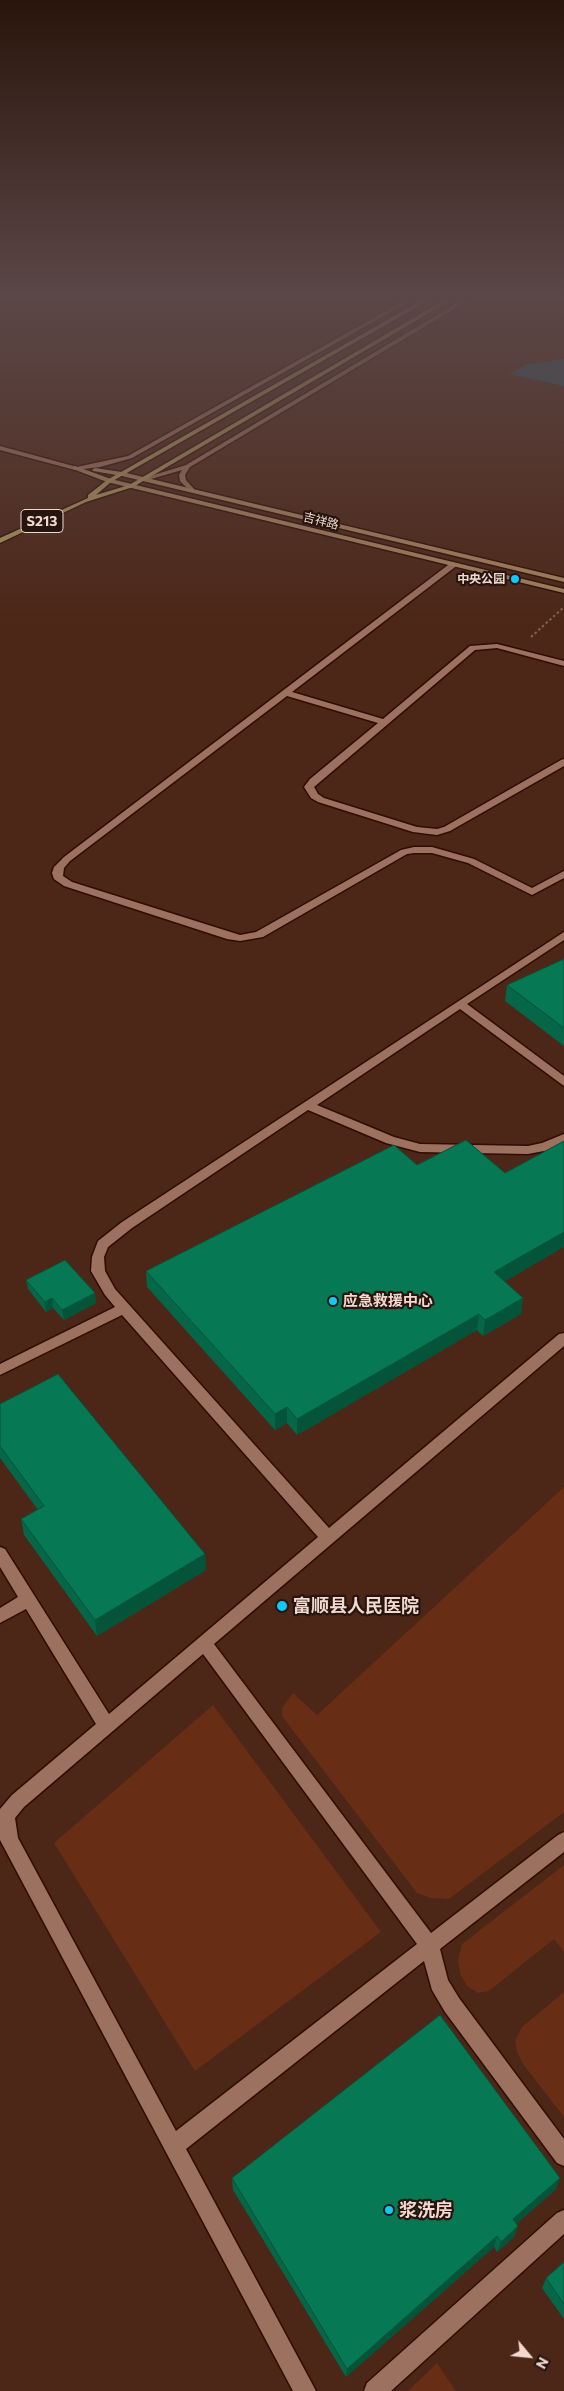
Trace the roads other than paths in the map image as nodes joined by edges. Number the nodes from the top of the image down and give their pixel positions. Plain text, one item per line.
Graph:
1 (213, 411) edge
2 (233, 411) edge
3 (260, 411) edge
4 (281, 411) edge
5 (0, 448) edge
6 (130, 457) junction
7 (188, 466) junction
8 (75, 468) junction
9 (122, 474) junction
10 (144, 479) junction
11 (109, 481) junction
12 (131, 486) junction
13 (193, 491) junction
14 (84, 501) junction
15 (0, 542) edge
16 (455, 564) junction
17 (564, 580) edge
18 (564, 591) edge
19 (564, 664) edge
20 (286, 693) junction
21 (384, 722) junction
22 (564, 762) edge
23 (564, 874) edge
24 (564, 935) edge
25 (460, 1004) junction
26 (564, 1082) edge
27 (308, 1105) junction
28 (564, 1138) edge
29 (124, 1308) junction
30 (564, 1338) edge
31 (0, 1370) edge
32 (328, 1538) junction
33 (0, 1554) edge
34 (29, 1600) junction
35 (0, 1616) edge
36 (204, 1643) junction
37 (107, 1726) junction
38 (564, 1841) edge
39 (430, 1946) junction
40 (174, 2146) junction
41 (564, 2156) edge
42 (564, 2220) edge
43 (305, 2391) edge
44 (375, 2391) edge

1 - 6 street
2 - 9 main road, S213
3 - 10 main road, S213
4 - 7 street
5 - 8 street, 吉祥路
6 - 8 street
6 - 9 street
7 - 10 street
7 - 13 street
8 - 9 main road, 吉祥路
8 - 11 main road, 吉祥路
9 - 10 main road, 吉祥路
9 - 11 main road, S213
10 - 12 main road, S213
10 - 13 main road, 吉祥路
11 - 12 main road, 吉祥路
11 - 14 main road, S213
12 - 14 main road, S213
12 - 16 main road, 吉祥路
13 - 17 main road, 吉祥路
14 - 15 main road, S213
16 - 18 main road, 吉祥路
16 - 20 street
19 - 21 street
20 - 21 street
20 - 23 street
21 - 22 street
24 - 25 street
25 - 26 street
25 - 27 street
27 - 28 street
27 - 29 street
29 - 31 street
29 - 32 street
30 - 32 street
32 - 36 street
33 - 34 street
34 - 35 street
34 - 37 street
36 - 37 street
36 - 39 street
37 - 40 street
38 - 39 street
39 - 40 street
39 - 41 street
40 - 43 street
42 - 44 street

